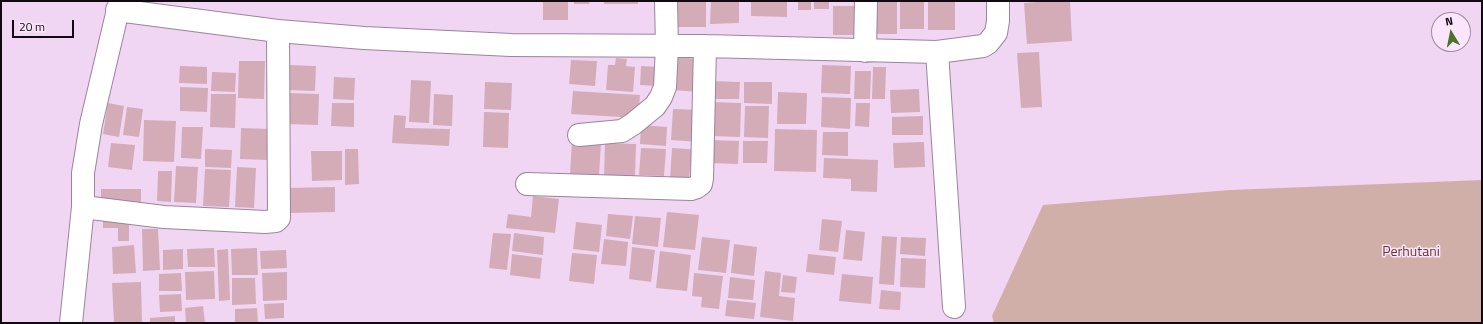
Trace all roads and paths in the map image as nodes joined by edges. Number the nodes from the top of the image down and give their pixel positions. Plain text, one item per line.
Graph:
1 (666, 1) edge
2 (866, 1) edge
3 (998, 1) edge
4 (118, 5) edge
5 (278, 31) junction
6 (667, 46) junction
7 (705, 46) junction
8 (865, 51) junction
9 (937, 52) junction
10 (579, 135) dead end
11 (527, 184) dead end
12 (82, 207) junction
13 (954, 307) dead end
14 (71, 323) edge

1 - 6 street
2 - 8 street
3 - 9 street
4 - 5 street
4 - 12 street
5 - 6 street
5 - 12 street
6 - 7 street
6 - 10 street
7 - 8 street
7 - 11 street
8 - 9 street
9 - 13 street
12 - 14 street

